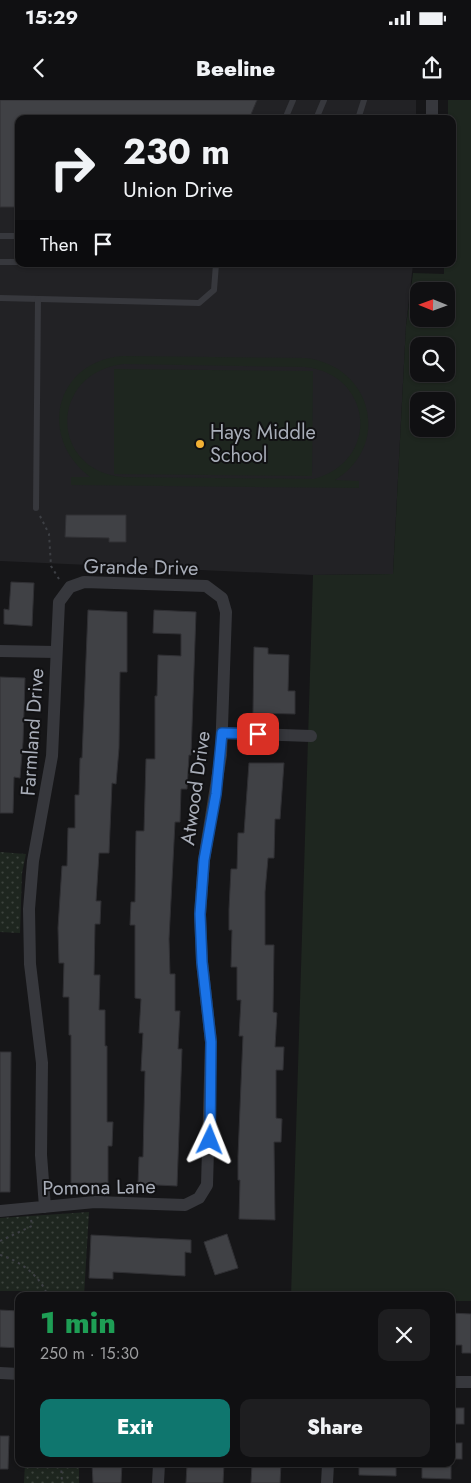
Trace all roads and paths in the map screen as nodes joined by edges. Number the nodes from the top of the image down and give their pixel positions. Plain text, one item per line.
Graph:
1 (293, 100) edge
2 (324, 100) edge
3 (364, 100) edge
4 (432, 100) edge
5 (287, 115) edge
6 (318, 115) edge
7 (359, 115) edge
8 (432, 115) edge
9 (0, 236) edge
10 (15, 236) edge
11 (0, 262) edge
12 (15, 262) edge
13 (216, 267) edge
14 (0, 298) edge
15 (38, 299) junction
16 (36, 508) joint
17 (66, 590) junction
18 (216, 592) joint
19 (0, 651) edge
20 (56, 652) junction
21 (222, 733) junction
22 (311, 736) dead end
23 (198, 1199) joint
24 (45, 1206) junction
25 (0, 1211) edge
26 (0, 1255) edge
27 (46, 1292) edge
28 (0, 1373) edge
29 (15, 1374) edge
30 (455, 1382) edge
31 (471, 1382) edge
32 (61, 1467) edge
33 (159, 1467) edge
34 (328, 1467) edge
35 (62, 1483) edge
36 (158, 1483) edge
37 (327, 1483) edge

1 - 5 lane
2 - 6 lane
3 - 7 lane
4 - 8 street
9 - 10 lane
11 - 12 lane
13 - 15 lane
14 - 15 lane
15 - 16 lane
16 - 17 path
17 - 18 street, Grande Drive
17 - 20 street, Farmland Drive
18 - 21 street, Atwood Drive
19 - 20 street
20 - 24 street, Farmland Drive
21 - 22 street
21 - 23 street, Atwood Drive
23 - 24 street, Pomona Lane
24 - 25 street, Pomona Lane
26 - 27 path
28 - 29 street
30 - 31 street
32 - 35 path
33 - 36 street
34 - 37 street

